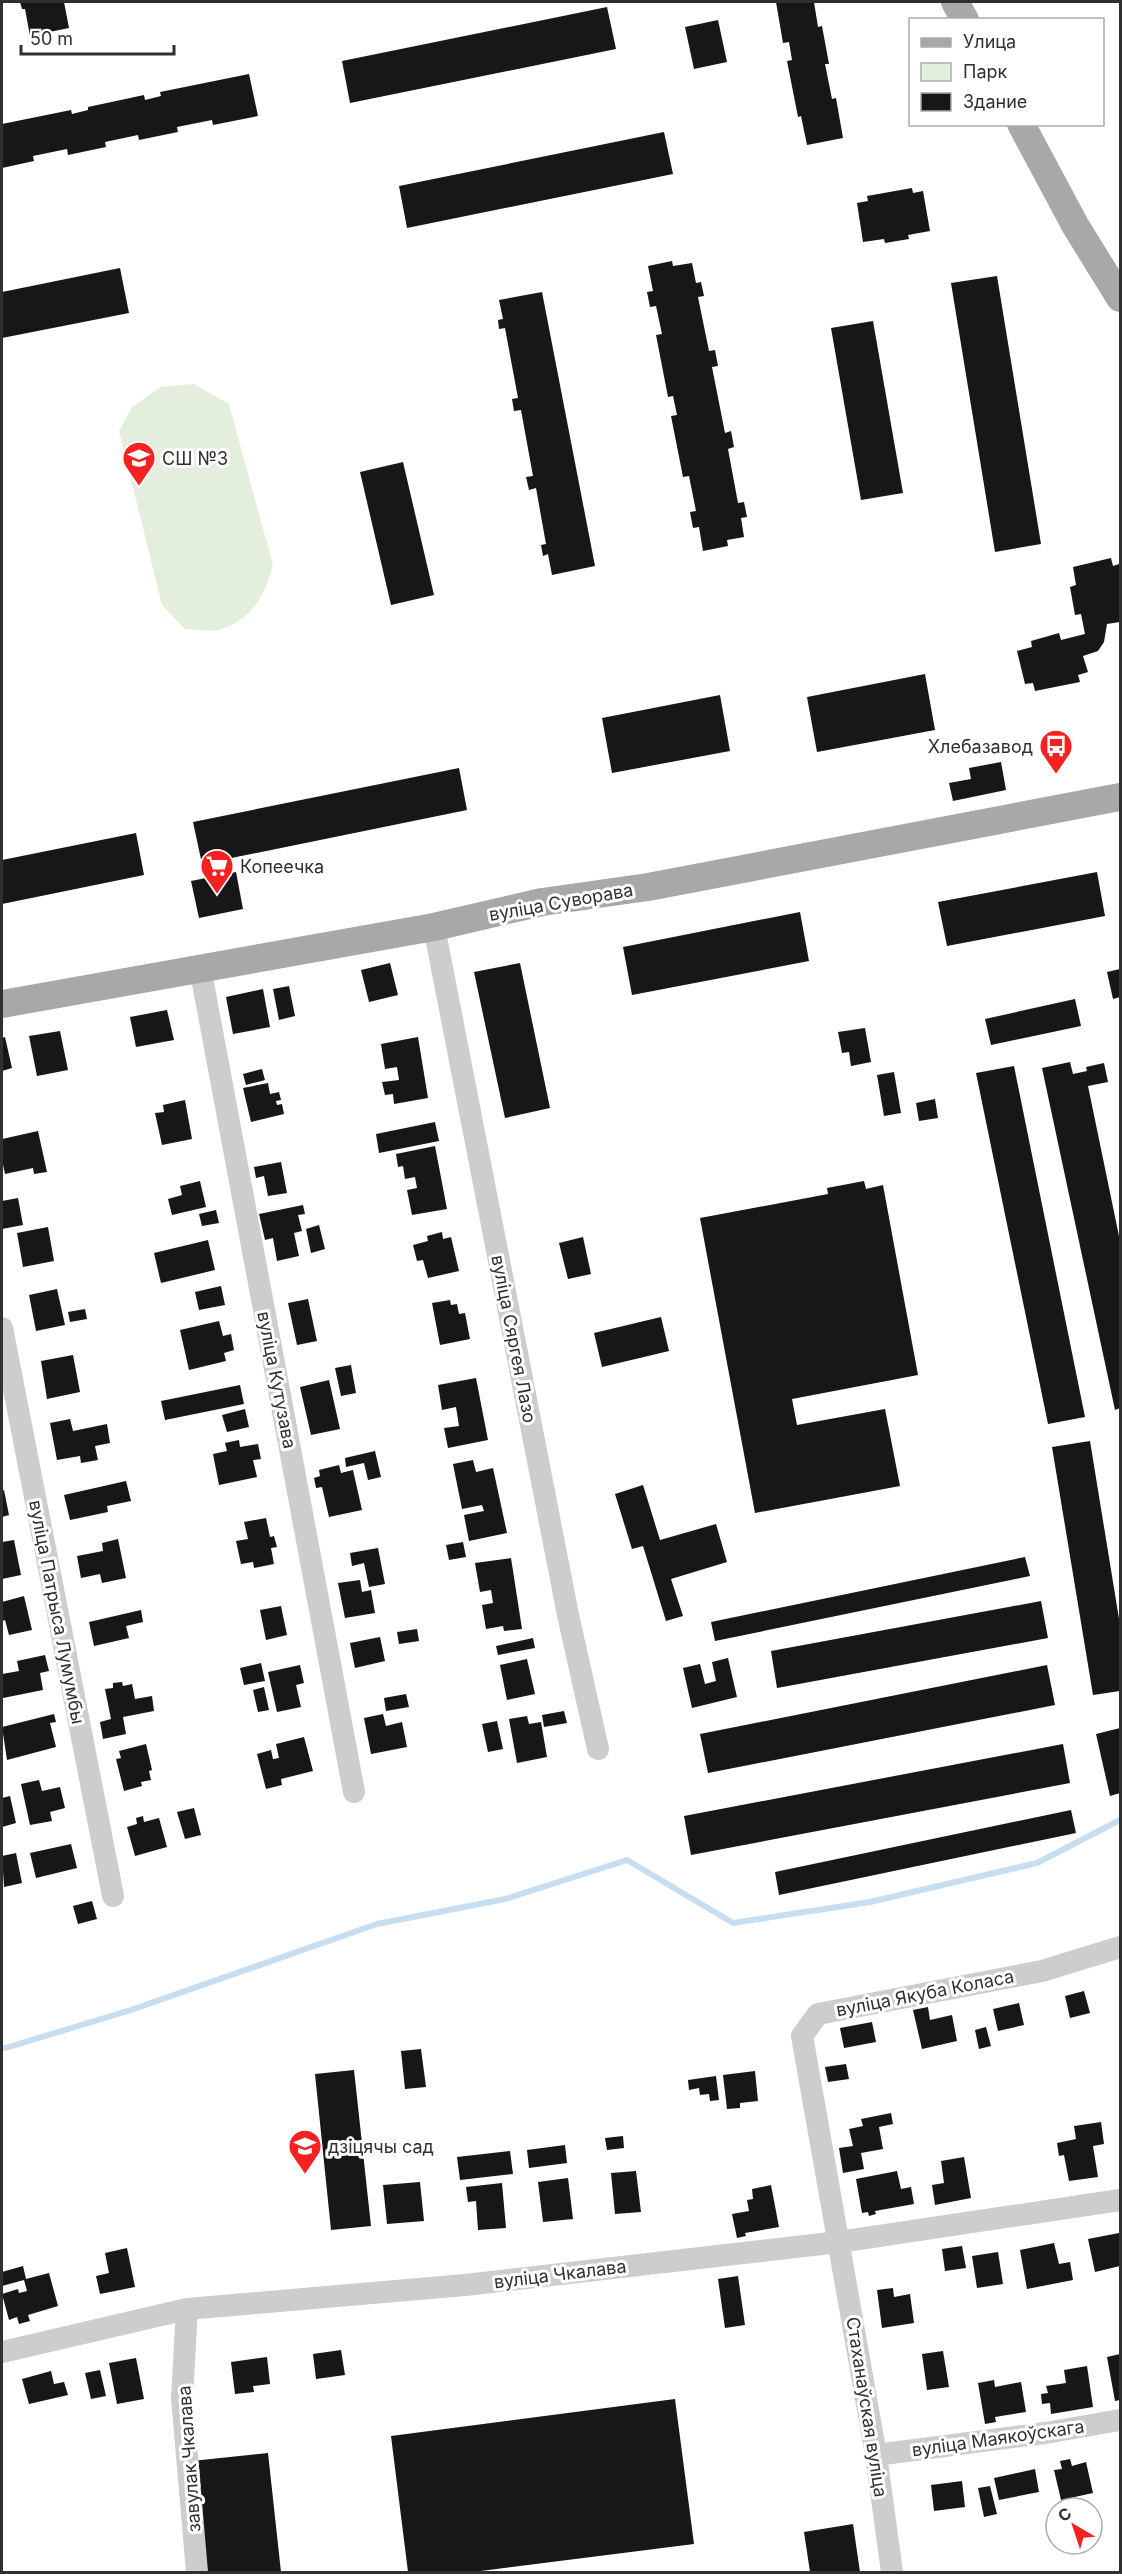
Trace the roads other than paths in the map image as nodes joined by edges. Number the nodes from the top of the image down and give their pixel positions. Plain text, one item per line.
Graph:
1 (956, 2) edge
2 (964, 18) edge
3 (1022, 126) edge
4 (1120, 298) edge
5 (1120, 797) edge
6 (434, 927) junction
7 (200, 967) junction
8 (2, 1004) edge
9 (2, 1328) edge
10 (598, 1749) dead end
11 (354, 1792) dead end
12 (113, 1896) dead end
13 (1120, 1947) edge
14 (1120, 2200) edge
15 (839, 2242) junction
16 (187, 2309) junction
17 (2, 2352) edge
18 (1120, 2420) edge
19 (876, 2455) junction
20 (197, 2572) edge
21 (892, 2572) edge

1 - 2 main road
3 - 4 main road
5 - 6 main road, вуліца Суворава
6 - 7 main road, вуліца Суворава
6 - 10 street, вуліца Сяргея Лазо
7 - 8 main road, вуліца Суворава
7 - 11 street, вуліца Кутузава
9 - 12 street, вуліца Патрыса Лумумбы
13 - 15 street, вуліца Якуба Коласа
14 - 15 street, вуліца Чкалава
15 - 16 street, вуліца Чкалава
15 - 19 street, Стаханаўская вуліца
16 - 17 street, вуліца Чкалава
16 - 20 street, завулак Чкалава
18 - 19 street, вуліца Маякоўскага
19 - 21 street, Стаханаўская вуліца

